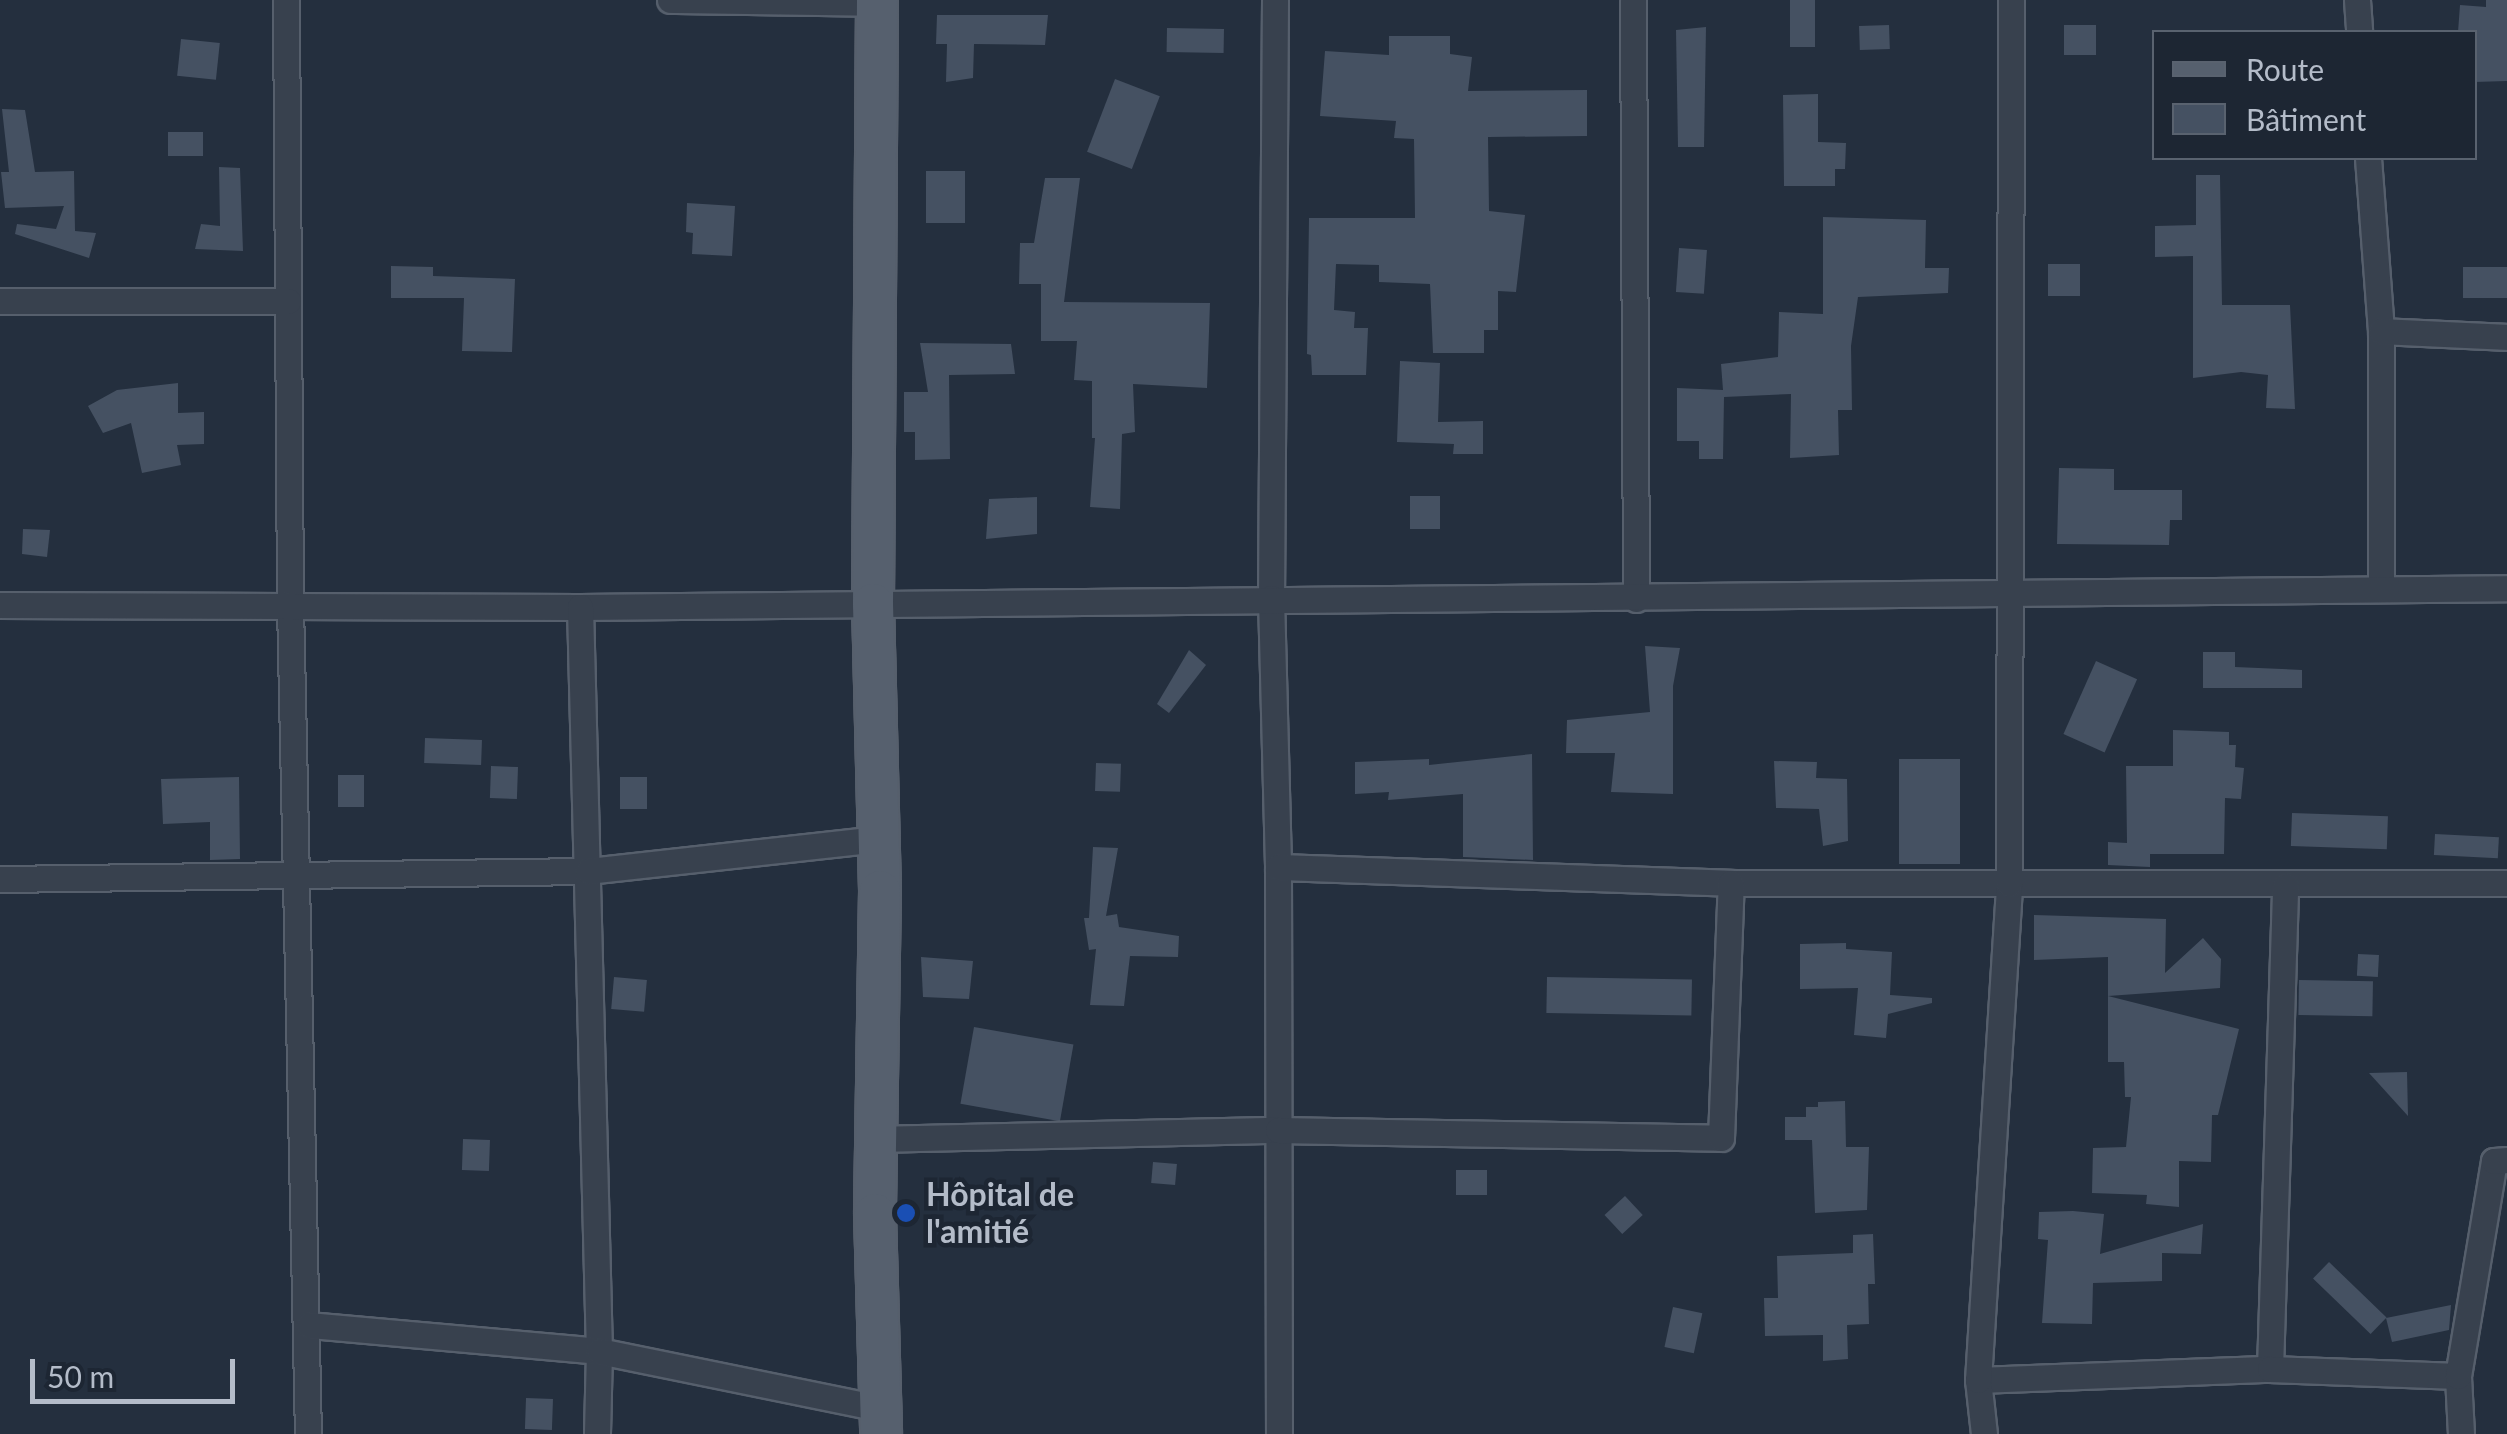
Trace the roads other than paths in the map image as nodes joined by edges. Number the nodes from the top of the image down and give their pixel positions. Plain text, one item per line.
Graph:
1 (286, 0) edge
2 (670, 0) edge
3 (1275, 0) edge
4 (1633, 0) edge
5 (2011, 0) edge
6 (2357, 0) edge
7 (877, 1) edge
8 (2360, 30) edge
9 (2368, 160) edge
10 (0, 301) edge
11 (288, 301) junction
12 (2380, 331) junction
13 (2507, 338) edge
14 (2507, 588) edge
15 (2381, 589) junction
16 (2010, 594) junction
17 (1271, 598) junction
18 (1636, 599) junction
19 (0, 604) edge
20 (290, 604) junction
21 (873, 604) junction
22 (580, 606) junction
23 (879, 839) junction
24 (1278, 867) junction
25 (588, 871) junction
26 (297, 875) junction
27 (0, 879) edge
28 (1731, 883) junction
29 (2507, 883) edge
30 (2009, 884) junction
31 (2285, 886) junction
32 (1278, 1130) junction
33 (876, 1139) junction
34 (2507, 1160) edge
35 (308, 1325) junction
36 (599, 1351) junction
37 (2270, 1369) junction
38 (2458, 1376) junction
39 (1978, 1380) junction
40 (880, 1421) edge
41 (308, 1434) edge
42 (596, 1434) edge
43 (1278, 1434) edge
44 (1984, 1434) edge
45 (2461, 1434) edge

1 - 11 street
2 - 7 street
3 - 17 street
4 - 18 street
5 - 16 street
6 - 8 street
7 - 21 main road
9 - 12 street
10 - 11 street
11 - 20 street
12 - 13 street
12 - 15 street
14 - 15 street
15 - 16 street
16 - 18 street
16 - 30 street
17 - 18 street
17 - 21 street
17 - 24 street
19 - 20 street
20 - 22 street
20 - 26 street
21 - 22 street
21 - 23 main road
22 - 25 street
23 - 25 street
23 - 33 main road
24 - 28 street
24 - 32 street
25 - 26 street
25 - 36 street
26 - 27 street
26 - 35 street
28 - 30 street
28 - 32 street
29 - 31 street
30 - 31 street
30 - 39 street
31 - 37 street
32 - 33 street
32 - 43 street
33 - 40 main road
34 - 38 street
35 - 36 street
35 - 41 street
36 - 40 street
36 - 42 street
37 - 38 street
37 - 39 street
38 - 45 street
39 - 44 street

